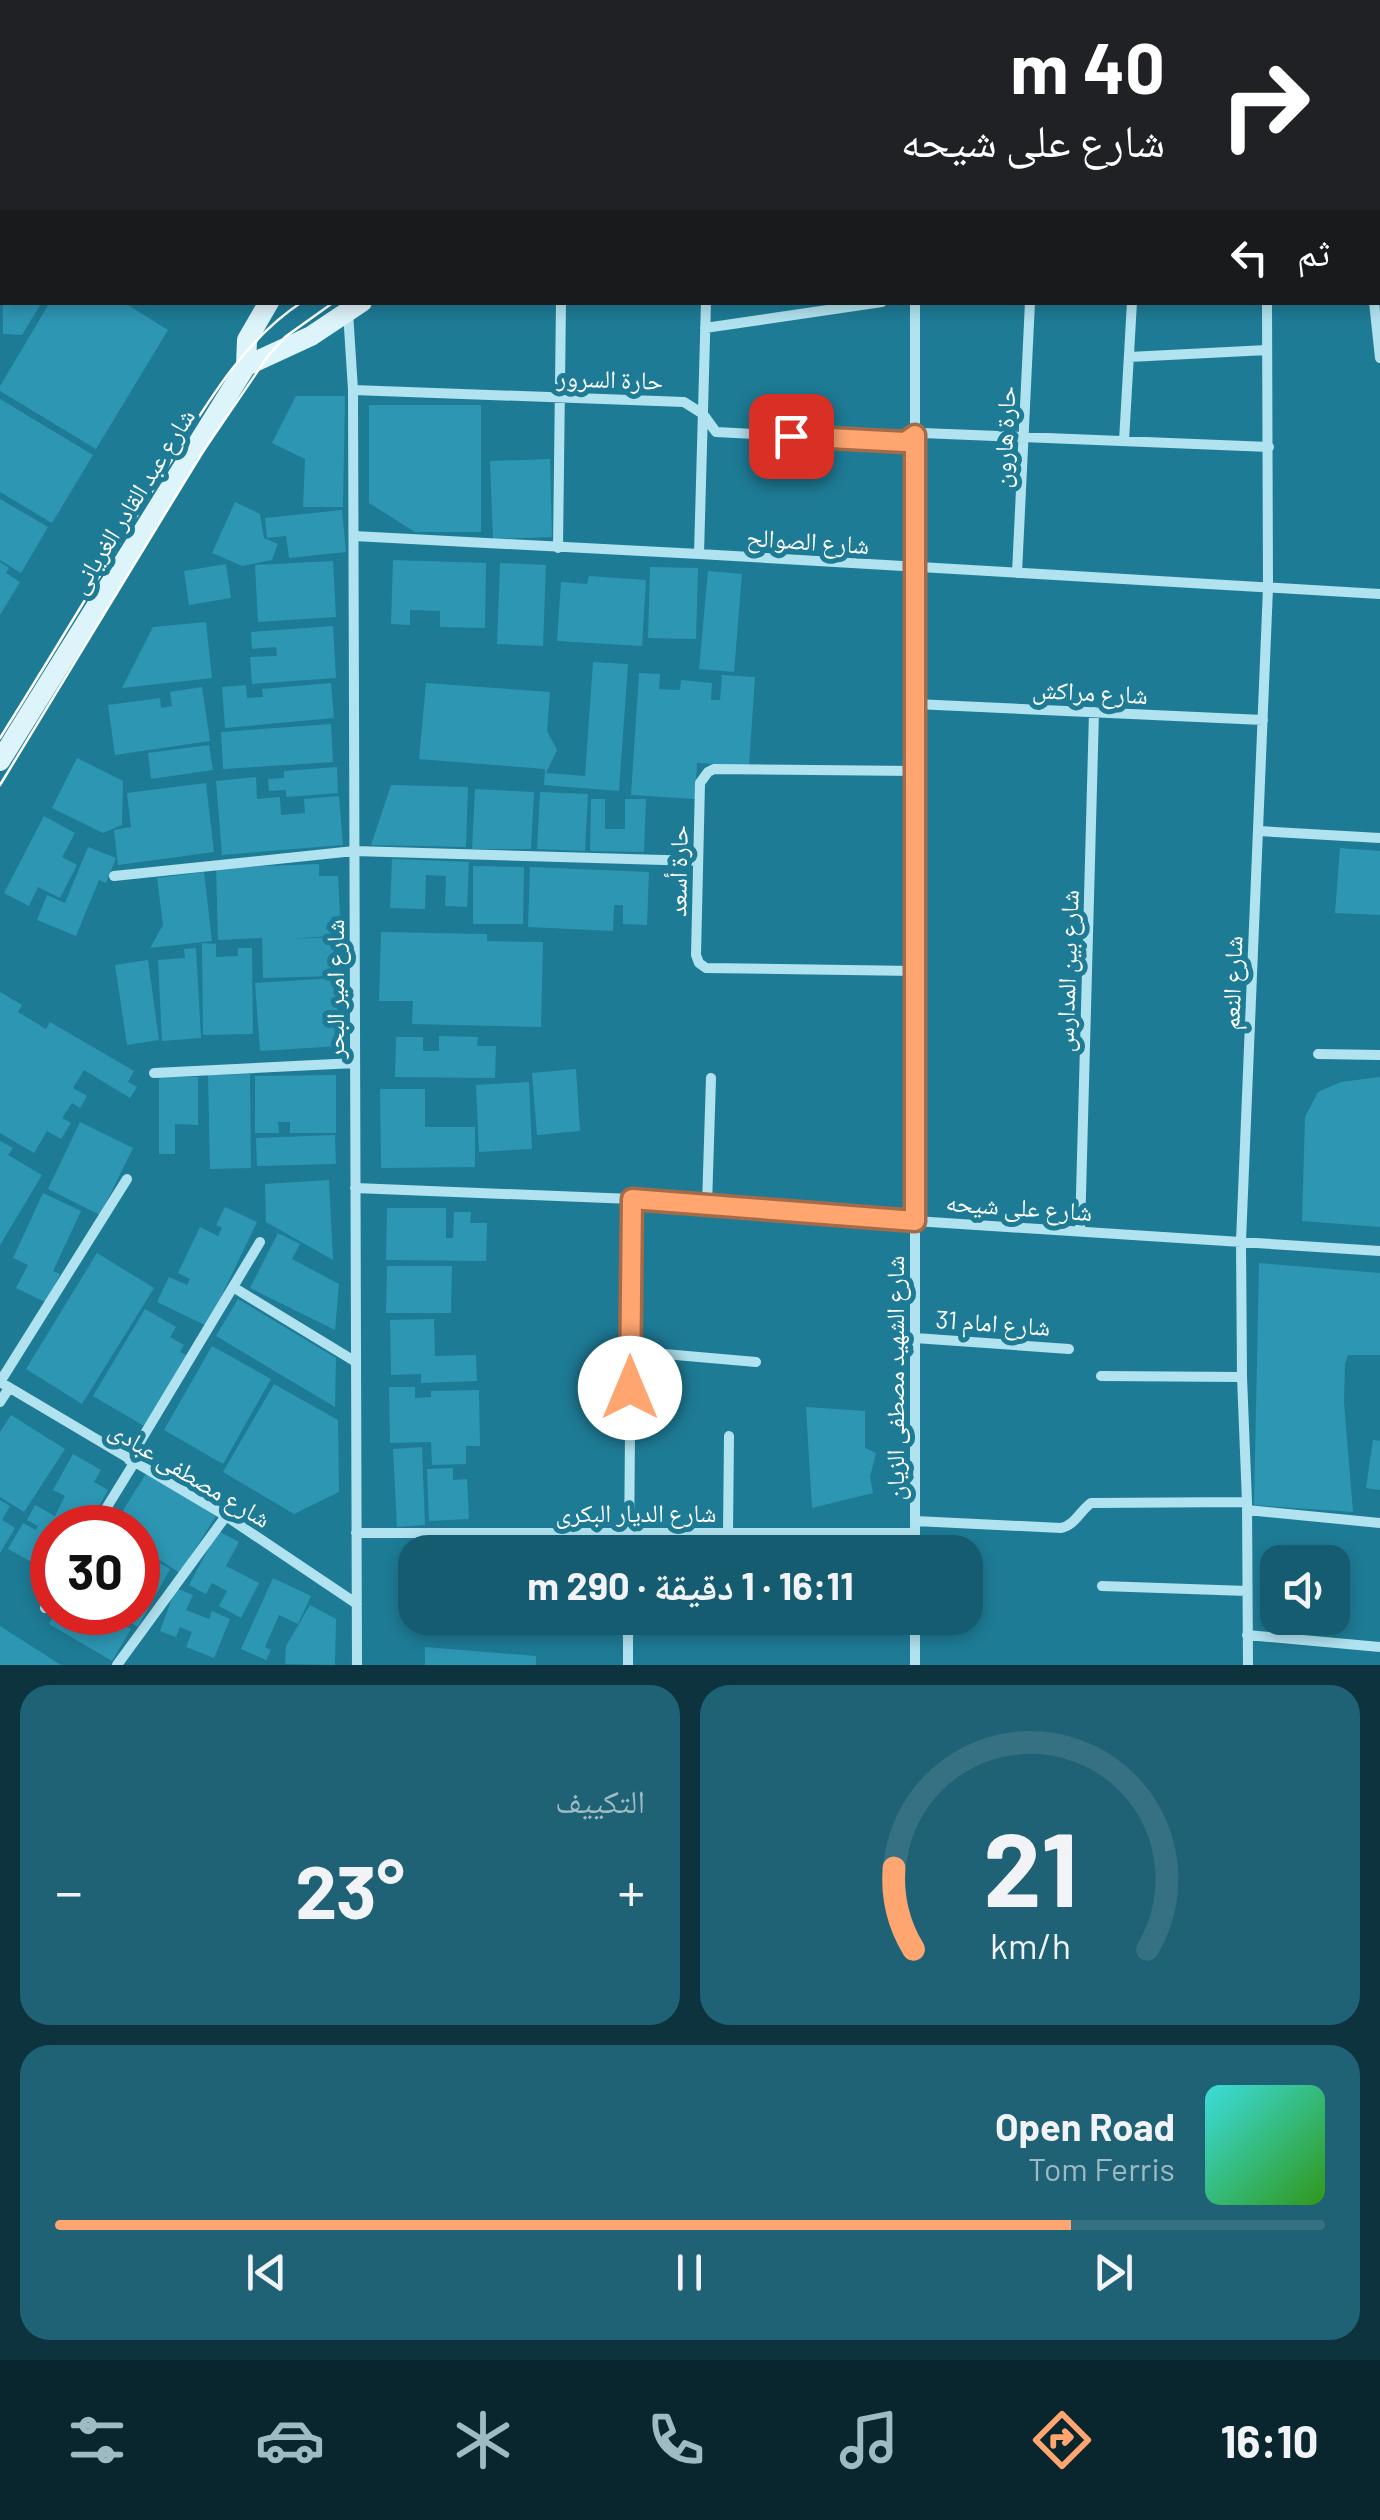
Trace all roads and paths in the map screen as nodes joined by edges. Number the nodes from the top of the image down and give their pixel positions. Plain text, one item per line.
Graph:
1 (267, 305) edge
2 (560, 305) edge
3 (706, 305) edge
4 (862, 305) edge
5 (915, 305) edge
6 (1030, 305) edge
7 (1132, 305) edge
8 (1267, 305) edge
9 (355, 307) edge
10 (1378, 326) edge
11 (705, 328) junction
12 (1268, 350) junction
13 (1129, 358) junction
14 (1380, 358) edge
15 (246, 366) junction
16 (353, 390) junction
17 (559, 396) junction
18 (702, 414) junction
19 (915, 435) junction
20 (1024, 438) junction
21 (1124, 441) junction
22 (1269, 447) junction
23 (354, 536) junction
24 (558, 548) junction
25 (699, 554) junction
26 (915, 568) junction
27 (1017, 573) junction
28 (1268, 588) junction
29 (1380, 594) edge
30 (915, 704) junction
31 (1094, 712) junction
32 (1264, 720) junction
33 (0, 761) edge
34 (915, 771) junction
35 (1258, 831) junction
36 (1380, 838) edge
37 (354, 850) junction
38 (698, 860) junction
39 (114, 876) dead end
40 (915, 971) junction
41 (1318, 1054) dead end
42 (1380, 1055) edge
43 (355, 1063) junction
44 (154, 1073) dead end
45 (711, 1078) dead end
46 (127, 1179) dead end
47 (355, 1188) junction
48 (632, 1199) junction
49 (707, 1205) junction
50 (915, 1221) junction
51 (1080, 1231) junction
52 (1241, 1241) junction
53 (260, 1242) dead end
54 (1380, 1250) edge
55 (233, 1287) junction
56 (915, 1338) junction
57 (1069, 1349) dead end
58 (630, 1351) junction
59 (356, 1362) junction
60 (756, 1362) dead end
61 (1101, 1376) dead end
62 (1242, 1377) junction
63 (4, 1385) edge
64 (0, 1402) edge
65 (729, 1436) dead end
66 (132, 1461) junction
67 (107, 1505) edge
68 (1247, 1506) junction
69 (226, 1516) junction
70 (1380, 1523) edge
71 (915, 1527) junction
72 (356, 1533) junction
73 (629, 1533) junction
74 (728, 1533) junction
75 (915, 1535) edge
76 (1102, 1586) dead end
77 (1247, 1591) junction
78 (357, 1604) junction
79 (628, 1635) edge
80 (915, 1635) edge
81 (1247, 1635) junction
82 (1380, 1647) edge
83 (117, 1665) edge
84 (357, 1665) edge
85 (628, 1665) edge
86 (915, 1665) edge
87 (1248, 1665) edge

1 - 15 main road, شارع عبد القادر الغريانى
2 - 17 street
3 - 11 street
4 - 11 street
5 - 19 street, شارع الشهيد مصطفى الزيان
6 - 20 street, حارة هارون
7 - 13 street
8 - 12 street, شارع النعم
9 - 15 main road
9 - 16 street, شارع امير البحر
10 - 14 street
11 - 18 street
12 - 13 street
12 - 22 street, شارع النعم
13 - 21 street
15 - 33 main road, شارع عبد القادر الغريانى
16 - 17 street, حارة السرور
16 - 23 street, شارع امير البحر
17 - 18 street, حارة السرور
17 - 24 street
18 - 19 street, حارة السرور
18 - 25 street
19 - 20 street, حارة السرور
19 - 26 street, شارع الشهيد مصطفى الزيان
20 - 21 street, حارة السرور
20 - 27 street, حارة هارون
21 - 22 street, حارة السرور
22 - 28 street, شارع النعم
23 - 24 street, شارع الصوالح
23 - 37 street, شارع امير البحر
24 - 25 street, شارع الصوالح
25 - 26 street, شارع الصوالح
26 - 27 street, شارع الصوالح
26 - 30 street, شارع الشهيد مصطفى الزيان
27 - 28 street, شارع الصوالح
28 - 29 street, شارع الصوالح
28 - 32 street, شارع النعم
30 - 31 street, شارع مراكش
30 - 34 street, شارع الشهيد مصطفى الزيان
31 - 32 street, شارع مراكش
31 - 51 street, شارع بين المدارس
32 - 35 street, شارع النعم
34 - 38 street, حارة أسعد
34 - 40 street, شارع الشهيد مصطفى الزيان
35 - 36 street
35 - 52 street, شارع النعم
37 - 38 street
37 - 39 street
37 - 43 street, شارع امير البحر
38 - 40 street, حارة أسعد
40 - 50 street, شارع الشهيد مصطفى الزيان
41 - 42 street
43 - 44 street
43 - 47 street, شارع امير البحر
45 - 49 street
46 - 63 street
47 - 48 street, شارع على شيحه
47 - 59 street, شارع امير البحر
48 - 49 street, شارع على شيحه
48 - 58 street
49 - 50 street, شارع على شيحه
50 - 51 street, شارع على شيحه
50 - 56 street, شارع الشهيد مصطفى الزيان
51 - 52 street, شارع على شيحه
52 - 54 street, شارع على شيحه
52 - 62 street, شارع النعم
53 - 55 street
55 - 59 street
55 - 66 street
56 - 57 street, شارع امام 31
56 - 71 street, شارع الشهيد مصطفى الزيان
58 - 60 street
58 - 73 street
59 - 72 street, شارع امير البحر
61 - 62 street
62 - 68 street, شارع النعم
63 - 64 street
63 - 66 street, شارع مصطفى عبادى
65 - 74 street
66 - 67 street
66 - 69 street, شارع مصطفى عبادى
68 - 70 street, شارع الديار البكرى
68 - 71 street, شارع الديار البكرى
68 - 77 street, شارع النعم
69 - 78 street, شارع مصطفى عبادى
69 - 83 street
71 - 74 street, شارع الديار البكرى
71 - 75 street, شارع الشهيد مصطفى الزيان
72 - 73 street, شارع الديار البكرى
72 - 78 street, شارع امير البحر
73 - 74 street, شارع الديار البكرى
76 - 77 street
77 - 81 street, شارع النعم
78 - 84 street, شارع امير البحر
79 - 85 street
80 - 86 street
81 - 82 street
81 - 87 street, شارع النعم

